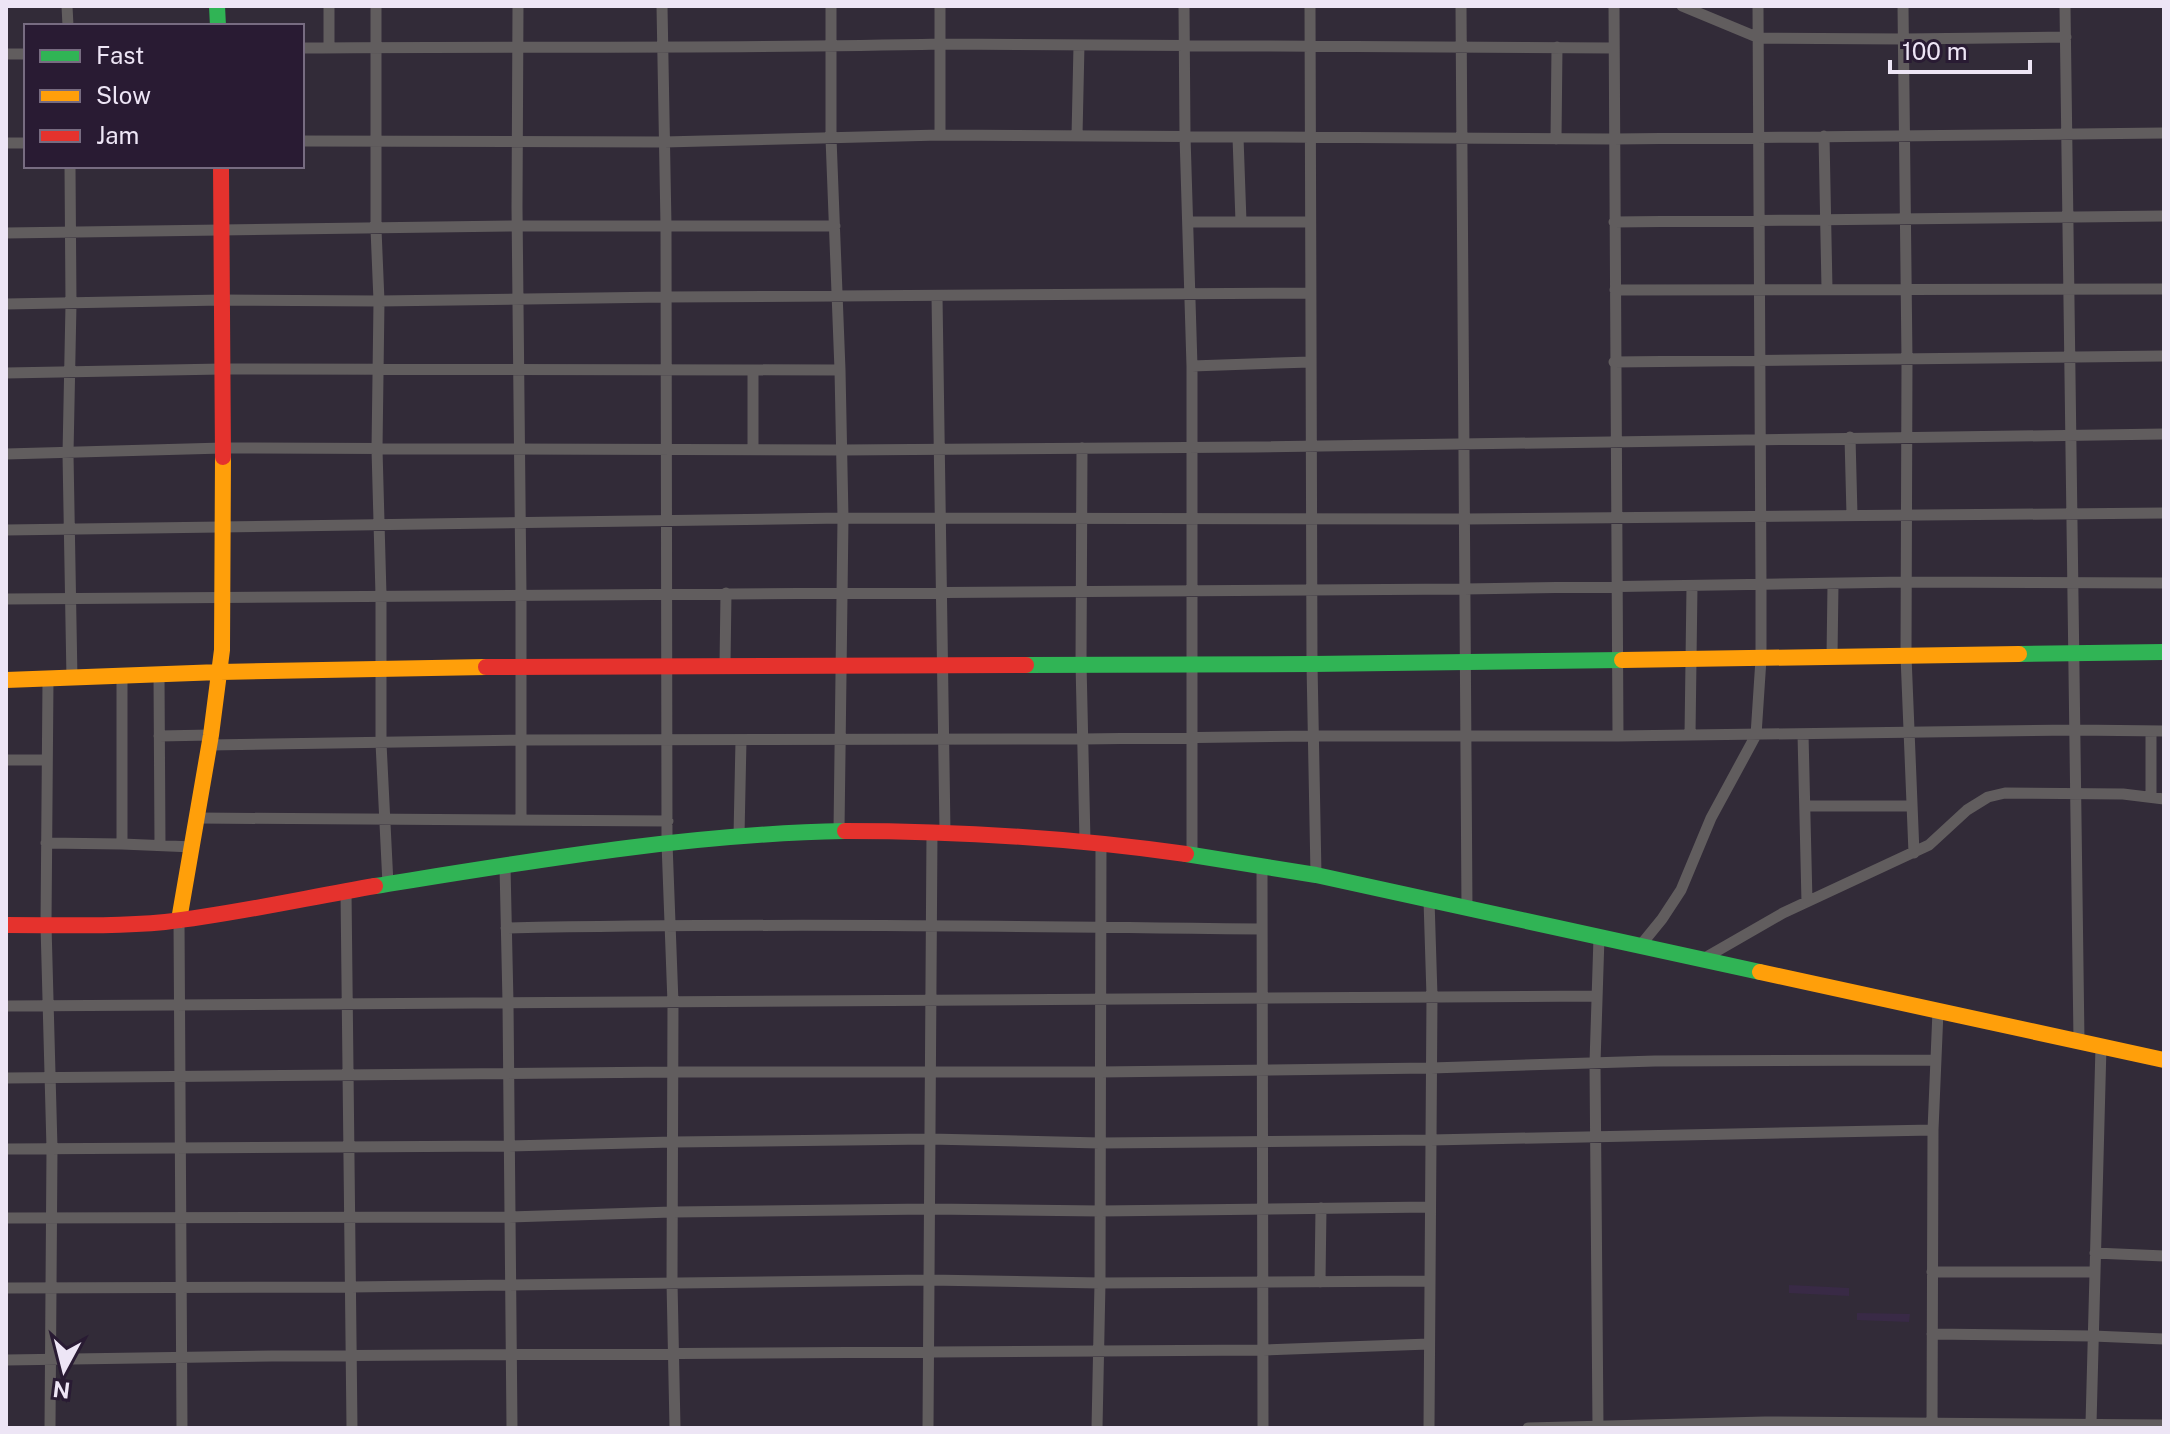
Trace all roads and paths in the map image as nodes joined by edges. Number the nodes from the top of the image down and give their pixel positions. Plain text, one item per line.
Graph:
1 (329, 6) edge
2 (376, 6) edge
3 (518, 6) edge
4 (662, 6) edge
5 (831, 6) edge
6 (940, 6) edge
7 (1184, 6) edge
8 (1310, 6) edge
9 (1461, 6) edge
10 (1614, 6) edge
11 (1682, 6) edge
12 (1758, 6) edge
13 (1903, 6) edge
14 (2065, 6) edge
15 (2066, 37) junction
16 (1759, 38) junction
17 (1904, 39) junction
18 (940, 44) junction
19 (1079, 45) junction
20 (1185, 45) junction
21 (376, 46) junction
22 (519, 46) junction
23 (329, 47) junction
24 (663, 47) junction
25 (831, 47) junction
26 (1310, 47) junction
27 (1461, 47) junction
28 (1557, 47) junction
29 (304, 48) edge
30 (1613, 48) junction
31 (2164, 133) edge
32 (2066, 134) junction
33 (940, 135) junction
34 (1077, 136) junction
35 (1185, 136) junction
36 (1824, 136) junction
37 (1905, 136) junction
38 (1238, 137) junction
39 (1309, 137) junction
40 (1759, 137) junction
41 (831, 138) junction
42 (1461, 138) junction
43 (1556, 139) junction
44 (1613, 139) junction
45 (304, 141) edge
46 (517, 141) junction
47 (664, 142) junction
48 (376, 143) junction
49 (70, 168) edge
50 (221, 168) edge
51 (2164, 216) edge
52 (2068, 217) junction
53 (1825, 219) junction
54 (1905, 219) junction
55 (1759, 220) junction
56 (1188, 222) junction
57 (1241, 222) junction
58 (1309, 222) junction
59 (1614, 222) junction
60 (517, 226) junction
61 (666, 226) junction
62 (835, 226) junction
63 (376, 229) junction
64 (221, 231) junction
65 (70, 232) junction
66 (6, 233) edge
67 (1827, 289) junction
68 (2164, 289) edge
69 (1615, 290) junction
70 (1760, 290) junction
71 (1905, 290) junction
72 (2068, 290) junction
73 (1310, 293) junction
74 (1191, 295) junction
75 (837, 296) junction
76 (937, 296) junction
77 (666, 297) junction
78 (519, 299) junction
79 (222, 300) junction
80 (379, 301) junction
81 (6, 304) edge
82 (71, 304) junction
83 (2164, 356) edge
84 (2070, 357) junction
85 (1907, 360) junction
86 (1760, 361) junction
87 (1310, 362) junction
88 (1614, 362) junction
89 (1192, 366) junction
90 (518, 368) junction
91 (222, 369) junction
92 (377, 369) junction
93 (666, 369) junction
94 (753, 370) junction
95 (840, 370) junction
96 (69, 372) junction
97 (6, 373) edge
98 (2070, 434) junction
99 (2164, 434) edge
100 (1907, 436) junction
101 (1850, 437) junction
102 (1760, 438) junction
103 (1616, 441) junction
104 (1463, 444) junction
105 (1313, 446) junction
106 (1192, 447) junction
107 (223, 448) junction
108 (1082, 448) junction
109 (377, 449) junction
110 (519, 449) junction
111 (753, 449) junction
112 (941, 449) junction
113 (665, 450) junction
114 (842, 450) junction
115 (6, 454) edge
116 (68, 454) junction
117 (2164, 513) edge
118 (1907, 514) junction
119 (2072, 514) junction
120 (1760, 515) junction
121 (1852, 515) junction
122 (843, 518) junction
123 (1313, 518) junction
124 (1617, 518) junction
125 (941, 519) junction
126 (1082, 519) junction
127 (1192, 519) junction
128 (1464, 519) junction
129 (667, 521) junction
130 (520, 523) junction
131 (379, 525) junction
132 (223, 527) junction
133 (6, 530) edge
134 (71, 530) junction
135 (1907, 582) junction
136 (2073, 583) junction
137 (2164, 583) edge
138 (1833, 584) junction
139 (1761, 585) junction
140 (1692, 586) junction
141 (1617, 587) junction
142 (1312, 589) junction
143 (1464, 589) junction
144 (1081, 590) junction
145 (1193, 590) junction
146 (943, 591) junction
147 (841, 592) junction
148 (726, 593) junction
149 (521, 594) junction
150 (667, 594) junction
151 (381, 595) junction
152 (224, 596) junction
153 (72, 598) junction
154 (6, 599) edge
155 (2164, 652) edge
156 (2073, 653) junction
157 (1906, 656) junction
158 (1832, 657) junction
159 (1692, 659) junction
160 (1761, 659) junction
161 (1617, 660) junction
162 (1465, 662) junction
163 (1081, 663) junction
164 (944, 664) junction
165 (1193, 664) junction
166 (1312, 664) junction
167 (666, 665) junction
168 (725, 665) junction
169 (840, 665) junction
170 (520, 666) junction
171 (380, 668) junction
172 (220, 672) junction
173 (159, 675) junction
174 (122, 678) junction
175 (72, 679) junction
176 (6, 680) edge
177 (48, 680) junction
178 (2074, 730) junction
179 (2158, 731) edge
180 (1908, 732) junction
181 (1803, 734) junction
182 (1690, 735) junction
183 (1756, 735) junction
184 (159, 736) junction
185 (1313, 736) junction
186 (1466, 736) junction
187 (1618, 736) junction
188 (1193, 737) junction
189 (1083, 739) junction
190 (210, 740) junction
191 (520, 740) junction
192 (741, 740) junction
193 (839, 740) junction
194 (945, 740) junction
195 (666, 741) junction
196 (381, 743) junction
197 (6, 760) edge
198 (46, 760) junction
199 (2075, 793) junction
200 (2158, 798) edge
201 (1805, 806) junction
202 (1912, 806) junction
203 (197, 818) junction
204 (384, 818) junction
205 (521, 820) junction
206 (668, 821) junction
207 (839, 831) junction
208 (939, 832) junction
209 (739, 836) junction
210 (1093, 841) junction
211 (46, 843) junction
212 (667, 843) junction
213 (122, 844) junction
214 (160, 845) junction
215 (193, 847) junction
216 (1914, 853) junction
217 (1192, 854) junction
218 (1262, 865) junction
219 (505, 866) junction
220 (1316, 875) junction
221 (388, 884) junction
222 (346, 891) junction
223 (1429, 900) junction
224 (1807, 902) junction
225 (1467, 909) junction
226 (179, 920) junction
227 (6, 925) edge
228 (46, 925) junction
229 (670, 925) junction
230 (932, 925) junction
231 (1099, 927) junction
232 (506, 928) junction
233 (1262, 929) junction
234 (1599, 937) junction
235 (1640, 946) junction
236 (1703, 960) junction
237 (1432, 996) junction
238 (1597, 996) junction
239 (1263, 998) junction
240 (1099, 999) junction
241 (931, 1000) junction
242 (508, 1003) junction
243 (673, 1003) junction
244 (49, 1005) junction
245 (348, 1005) junction
246 (6, 1006) edge
247 (179, 1006) junction
248 (1938, 1011) junction
249 (2079, 1041) junction
250 (2101, 1046) junction
251 (1935, 1060) junction
252 (2164, 1060) edge
253 (1595, 1063) junction
254 (1431, 1068) junction
255 (931, 1070) junction
256 (1262, 1070) junction
257 (674, 1072) junction
258 (1100, 1072) junction
259 (509, 1073) junction
260 (349, 1075) junction
261 (180, 1077) junction
262 (6, 1078) edge
263 (51, 1078) junction
264 (1933, 1130) junction
265 (1596, 1137) junction
266 (930, 1139) junction
267 (1430, 1140) junction
268 (673, 1142) junction
269 (1263, 1142) junction
270 (1100, 1143) junction
271 (509, 1146) junction
272 (348, 1147) junction
273 (52, 1148) junction
274 (6, 1149) edge
275 (181, 1149) junction
276 (1430, 1207) junction
277 (1262, 1208) junction
278 (1321, 1208) junction
279 (929, 1209) junction
280 (1100, 1211) junction
281 (672, 1212) junction
282 (182, 1217) junction
283 (509, 1217) junction
284 (6, 1218) edge
285 (52, 1218) junction
286 (348, 1218) junction
287 (2095, 1253) junction
288 (2164, 1256) edge
289 (1932, 1272) junction
290 (2095, 1272) junction
291 (929, 1280) junction
292 (1430, 1281) junction
293 (672, 1282) junction
294 (1263, 1282) junction
295 (1320, 1282) junction
296 (1100, 1283) junction
297 (510, 1285) junction
298 (181, 1286) junction
299 (350, 1287) junction
300 (6, 1288) edge
301 (51, 1289) junction
302 (1932, 1334) junction
303 (2093, 1336) junction
304 (2164, 1339) edge
305 (1429, 1344) junction
306 (1263, 1350) junction
307 (929, 1352) junction
308 (1099, 1352) junction
309 (673, 1355) junction
310 (510, 1356) junction
311 (181, 1357) junction
312 (351, 1357) junction
313 (6, 1360) edge
314 (50, 1360) junction
315 (2091, 1424) junction
316 (1765, 1425) edge
317 (1932, 1425) edge
318 (2164, 1425) edge
319 (1598, 1427) edge
320 (50, 1428) edge
321 (182, 1428) edge
322 (352, 1428) edge
323 (512, 1428) edge
324 (675, 1428) edge
325 (928, 1428) edge
326 (1097, 1428) edge
327 (1263, 1428) edge
328 (1429, 1428) edge
329 (1528, 1428) edge

1 - 23 street
2 - 21 street
3 - 22 street
4 - 24 street
5 - 25 street
6 - 18 street
7 - 20 street
8 - 26 street
9 - 27 street
10 - 30 street
11 - 16 street
12 - 16 street
13 - 17 street
14 - 15 street
15 - 17 street
15 - 32 street
16 - 17 street
16 - 40 street
17 - 37 street
18 - 19 street
18 - 25 street
18 - 33 street
19 - 20 street
19 - 34 street
20 - 26 street
20 - 35 street
21 - 22 street
21 - 23 street
21 - 48 street
22 - 24 street
22 - 46 street
23 - 29 street
24 - 25 street
24 - 47 street
25 - 41 street
26 - 27 street
26 - 39 street
27 - 28 street
27 - 42 street
28 - 30 street
28 - 43 street
30 - 44 street
31 - 32 street
32 - 37 street
32 - 52 street
33 - 34 street
33 - 41 street
34 - 35 street
35 - 38 street
35 - 56 street
36 - 37 street
36 - 40 street
36 - 53 street
37 - 54 street
38 - 39 street
38 - 57 street
39 - 42 street
39 - 58 street
40 - 44 street
40 - 55 street
41 - 47 street
41 - 62 street
42 - 43 street
42 - 104 street
43 - 44 street
44 - 59 street
45 - 48 street
46 - 47 street
46 - 48 street
46 - 60 street
47 - 61 street
48 - 63 street
49 - 65 street
50 - 64 street
51 - 52 street
52 - 54 street
52 - 72 street
53 - 54 street
53 - 55 street
53 - 67 street
54 - 71 street
55 - 59 street
55 - 70 street
56 - 57 street
56 - 74 street
57 - 58 street
58 - 73 street
59 - 69 street
60 - 61 street
60 - 63 street
60 - 78 street
61 - 62 street
61 - 77 street
62 - 75 street
63 - 64 street
63 - 80 street
64 - 65 street
64 - 79 street
65 - 66 street
65 - 82 street
67 - 70 street
67 - 71 street
68 - 72 street
69 - 70 street
69 - 88 street
70 - 86 street
71 - 72 street
71 - 85 street
72 - 84 street
73 - 74 street
73 - 87 street
74 - 76 street
74 - 89 street
75 - 76 street
75 - 77 street
75 - 95 street
76 - 112 street
77 - 78 street
77 - 93 street
78 - 80 street
78 - 90 street
79 - 80 street
79 - 82 street
79 - 91 street
80 - 92 street
81 - 82 street
82 - 96 street
83 - 84 street
84 - 85 street
84 - 98 street
85 - 86 street
85 - 100 street
86 - 88 street
86 - 102 street
87 - 89 street
87 - 105 street
88 - 103 street
89 - 106 street
90 - 92 street
90 - 93 street
90 - 110 street
91 - 92 street
91 - 96 street
91 - 107 street
92 - 109 street
93 - 94 street
93 - 113 street
94 - 95 street
94 - 111 street
95 - 114 street
96 - 97 street
96 - 116 street
98 - 99 street
98 - 100 street
98 - 119 street
100 - 101 street
100 - 118 street
101 - 102 street
101 - 121 street
102 - 103 street
102 - 120 street
103 - 104 street
103 - 124 street
104 - 105 street
104 - 128 street
105 - 106 street
105 - 123 street
106 - 108 street
106 - 127 street
107 - 109 street
107 - 116 street
107 - 132 street
108 - 112 street
108 - 126 street
109 - 110 street
109 - 131 street
110 - 113 street
110 - 130 street
111 - 113 street
111 - 114 street
112 - 114 street
112 - 125 street
113 - 129 street
114 - 122 street
115 - 116 street
116 - 134 street
117 - 119 street
118 - 119 street
118 - 121 street
118 - 135 street
119 - 136 street
120 - 121 street
120 - 124 street
120 - 139 street
122 - 125 street
122 - 129 street
122 - 147 street
123 - 127 street
123 - 128 street
123 - 142 street
124 - 128 street
124 - 141 street
125 - 126 street
125 - 146 street
126 - 127 street
126 - 144 street
127 - 145 street
128 - 143 street
129 - 130 street
129 - 150 street
130 - 131 street
130 - 149 street
131 - 132 street
131 - 151 street
132 - 134 street
132 - 152 street
133 - 134 street
134 - 153 street
135 - 136 street
135 - 138 street
135 - 157 street
136 - 137 street
136 - 156 street
138 - 139 street
138 - 158 street
139 - 140 street
139 - 160 street
140 - 141 street
140 - 159 street
141 - 143 street
141 - 161 street
142 - 143 street
142 - 145 street
142 - 166 street
143 - 162 street
144 - 145 street
144 - 146 street
144 - 163 street
145 - 165 street
146 - 147 street
146 - 164 street
147 - 148 street
147 - 169 street
148 - 150 street
148 - 168 street
149 - 150 street
149 - 151 street
149 - 170 street
150 - 167 street
151 - 152 street
151 - 171 street
152 - 153 street
152 - 172 street
153 - 154 street
153 - 175 street
155 - 156 street
156 - 157 street
156 - 178 street
157 - 158 street
157 - 180 street
158 - 160 street
159 - 160 street
159 - 161 street
159 - 182 street
160 - 183 street
161 - 162 street
161 - 187 street
162 - 166 street
162 - 186 street
163 - 164 street
163 - 165 street
163 - 189 street
164 - 169 street
164 - 194 street
165 - 166 street
165 - 188 street
166 - 185 street
167 - 168 street
167 - 170 street
167 - 195 street
168 - 169 street
169 - 193 street
170 - 171 street
170 - 191 street
171 - 172 street
171 - 196 street
172 - 173 street
172 - 190 street
173 - 174 street
173 - 184 street
174 - 175 street
174 - 213 street
175 - 177 street
176 - 177 street
177 - 198 street
178 - 179 street
178 - 180 street
178 - 199 street
179 - 200 street
180 - 181 street
180 - 202 street
181 - 183 street
181 - 201 street
182 - 183 street
182 - 187 street
183 - 235 street
184 - 190 street
184 - 214 street
185 - 186 street
185 - 188 street
185 - 220 street
186 - 187 street
186 - 225 street
188 - 189 street
188 - 217 street
189 - 194 street
189 - 210 street
190 - 196 street
190 - 203 street
191 - 195 street
191 - 196 street
191 - 205 street
192 - 193 street
192 - 195 street
192 - 209 street
193 - 194 street
193 - 207 street
194 - 208 street
195 - 206 street
196 - 204 street
197 - 198 street
198 - 211 street
199 - 200 street
199 - 216 street
199 - 249 street
201 - 202 street
201 - 224 street
202 - 216 street
203 - 204 street
203 - 215 street
204 - 205 street
204 - 221 street
205 - 206 street
206 - 212 street
207 - 208 street
207 - 209 street
208 - 210 street
208 - 230 street
209 - 212 street
210 - 217 street
210 - 231 street
211 - 213 street
211 - 228 street
212 - 219 street
212 - 229 street
213 - 214 street
214 - 215 street
215 - 226 street
216 - 224 street
217 - 218 street
218 - 220 street
218 - 233 street
219 - 221 street
219 - 232 street
220 - 223 street
221 - 222 street
222 - 226 street
222 - 245 street
223 - 225 street
223 - 237 street
224 - 236 street
225 - 234 street
226 - 228 street
226 - 247 street
227 - 228 street
228 - 244 street
229 - 230 street
229 - 232 street
229 - 243 street
230 - 231 street
230 - 241 street
231 - 233 street
231 - 240 street
232 - 242 street
233 - 239 street
234 - 235 street
234 - 238 street
235 - 236 street
236 - 248 street
237 - 238 street
237 - 239 street
237 - 254 street
238 - 253 street
239 - 240 street
239 - 256 street
240 - 241 street
240 - 258 street
241 - 243 street
241 - 255 street
242 - 243 street
242 - 245 street
242 - 259 street
243 - 257 street
244 - 246 street
244 - 247 street
244 - 263 street
245 - 247 street
245 - 260 street
247 - 261 street
248 - 249 street
248 - 251 street
249 - 250 street
250 - 252 street
250 - 287 street
251 - 253 street
251 - 264 street
253 - 254 street
253 - 265 street
254 - 256 street
254 - 267 street
255 - 257 street
255 - 258 street
255 - 266 street
256 - 258 street
256 - 269 street
257 - 259 street
257 - 268 street
258 - 270 street
259 - 260 street
259 - 271 street
260 - 261 street
260 - 272 street
261 - 263 street
261 - 275 street
262 - 263 street
263 - 273 street
264 - 265 street
264 - 289 street
265 - 267 street
265 - 319 street
266 - 268 street
266 - 270 street
266 - 279 street
267 - 269 street
267 - 276 street
268 - 271 street
268 - 281 street
269 - 270 street
269 - 277 street
270 - 280 street
271 - 272 street
271 - 283 street
272 - 275 street
272 - 286 street
273 - 274 street
273 - 275 street
273 - 285 street
275 - 282 street
276 - 278 street
276 - 292 street
277 - 278 street
277 - 280 street
277 - 294 street
278 - 295 street
279 - 280 street
279 - 281 street
279 - 291 street
280 - 296 street
281 - 283 street
281 - 293 street
282 - 285 street
282 - 286 street
282 - 298 street
283 - 286 street
283 - 297 street
284 - 285 street
285 - 301 street
286 - 299 street
287 - 288 street
287 - 290 street
289 - 290 street
289 - 302 street
290 - 303 street
291 - 293 street
291 - 296 street
291 - 307 street
292 - 295 street
292 - 305 street
293 - 297 street
293 - 309 street
294 - 295 street
294 - 296 street
294 - 306 street
296 - 308 street
297 - 299 street
297 - 310 street
298 - 299 street
298 - 301 street
298 - 311 street
299 - 312 street
300 - 301 street
301 - 314 street
302 - 303 street
302 - 317 street
303 - 304 street
303 - 315 street
305 - 306 street
305 - 328 street
306 - 308 street
306 - 327 street
307 - 308 street
307 - 309 street
307 - 325 street
308 - 326 street
309 - 310 street
309 - 324 street
310 - 312 street
310 - 323 street
311 - 312 street
311 - 314 street
311 - 321 street
312 - 322 street
313 - 314 street
314 - 320 street
315 - 317 street
315 - 318 street
316 - 317 street
316 - 319 street
319 - 329 street

